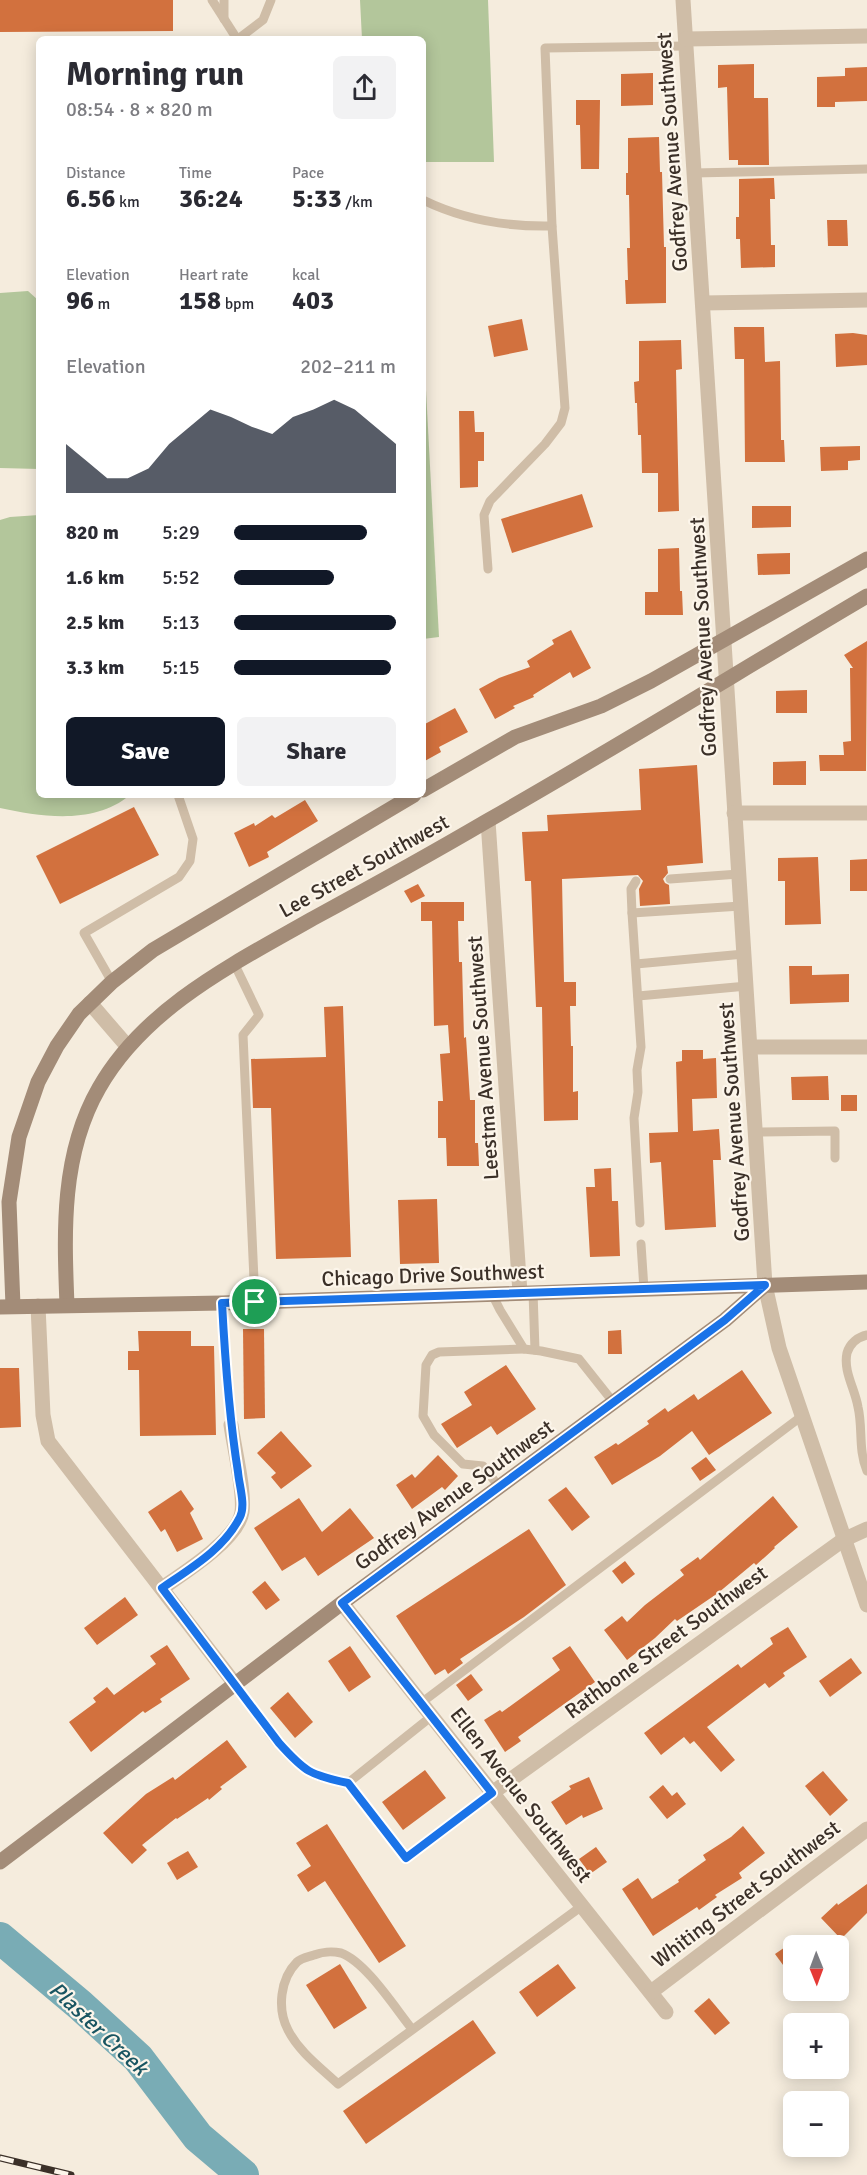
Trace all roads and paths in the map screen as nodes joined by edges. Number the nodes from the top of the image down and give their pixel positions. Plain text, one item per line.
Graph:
1 (212, 0) edge
2 (224, 0) edge
3 (271, 0) edge
4 (683, 0) edge
5 (224, 19) junction
6 (236, 36) edge
7 (242, 36) edge
8 (867, 36) edge
9 (686, 42) junction
10 (867, 169) edge
11 (694, 172) junction
12 (426, 201) edge
13 (552, 226) junction
14 (867, 300) edge
15 (703, 303) junction
16 (867, 559) edge
17 (488, 569) dead end
18 (867, 596) edge
19 (725, 640) junction
20 (727, 679) junction
21 (426, 788) edge
22 (179, 798) edge
23 (409, 798) edge
24 (734, 813) junction
25 (867, 813) edge
26 (488, 821) junction
27 (738, 874) junction
28 (670, 879) dead end
29 (636, 881) dead end
30 (741, 906) junction
31 (632, 913) junction
32 (744, 954) junction
33 (234, 963) junction
34 (636, 964) junction
35 (112, 982) junction
36 (747, 986) junction
37 (638, 996) junction
38 (90, 1003) junction
39 (128, 1047) junction
40 (751, 1047) junction
41 (867, 1047) edge
42 (756, 1132) junction
43 (835, 1158) dead end
44 (640, 1223) dead end
45 (641, 1244) dead end
46 (867, 1282) edge
47 (765, 1285) junction
48 (644, 1289) junction
49 (527, 1293) junction
50 (492, 1294) junction
51 (255, 1302) junction
52 (222, 1303) junction
53 (67, 1305) junction
54 (38, 1306) junction
55 (6, 1307) edge
56 (867, 1335) edge
57 (524, 1349) junction
58 (535, 1350) junction
59 (614, 1404) junction
60 (802, 1416) junction
61 (231, 1425) joint
62 (862, 1433) edge
63 (867, 1448) edge
64 (867, 1471) edge
65 (500, 1488) junction
66 (867, 1529) edge
67 (843, 1540) junction
68 (162, 1588) junction
69 (342, 1603) junction
70 (867, 1605) edge
71 (235, 1684) junction
72 (421, 1703) junction
73 (432, 1716) junction
74 (348, 1783) junction
75 (492, 1793) junction
76 (867, 1829) edge
77 (0, 1863) edge
78 (582, 1906) junction
79 (651, 1992) junction
80 (666, 2012) dead end
81 (412, 2030) junction

1 - 5 lane
2 - 5 lane
3 - 7 lane
4 - 9 street, Godfrey Avenue Southwest
5 - 6 lane
8 - 9 street
9 - 11 street, Godfrey Avenue Southwest
9 - 13 lane
10 - 11 lane
11 - 15 street, Godfrey Avenue Southwest
12 - 13 lane
13 - 17 lane
14 - 15 street
15 - 19 street, Godfrey Avenue Southwest
16 - 19 street, Lee Street Southwest
18 - 20 street, Lee Street Southwest
19 - 20 street, Godfrey Avenue Southwest
19 - 21 street, Lee Street Southwest
20 - 24 street, Godfrey Avenue Southwest
20 - 26 street, Lee Street Southwest
22 - 35 lane
23 - 35 street, Lee Street Southwest
24 - 25 street
24 - 27 street, Godfrey Avenue Southwest
26 - 33 street, Lee Street Southwest
26 - 49 street, Leestma Avenue Southwest
27 - 28 lane
27 - 30 street, Godfrey Avenue Southwest
29 - 31 lane
30 - 31 lane
30 - 32 street, Godfrey Avenue Southwest
31 - 34 lane
32 - 34 lane
32 - 36 street, Godfrey Avenue Southwest
33 - 39 street, Lee Street Southwest
33 - 51 lane
34 - 37 lane
35 - 38 street, Lee Street Southwest
36 - 37 lane
36 - 40 street, Godfrey Avenue Southwest
37 - 44 lane
38 - 39 street
38 - 55 street, Lee Street Southwest
39 - 53 street, Lee Street Southwest
40 - 41 street
40 - 42 street, Godfrey Avenue Southwest
42 - 43 lane
42 - 47 street, Godfrey Avenue Southwest
45 - 48 lane
46 - 47 street, Chicago Drive Southwest
47 - 48 street, Chicago Drive Southwest
47 - 59 street, Godfrey Avenue Southwest
47 - 60 street
48 - 49 street, Chicago Drive Southwest
49 - 50 street, Chicago Drive Southwest
49 - 58 lane
50 - 51 street, Chicago Drive Southwest
50 - 57 lane
51 - 52 street, Chicago Drive Southwest
52 - 53 street, Chicago Drive Southwest
52 - 61 lane
53 - 54 street, Chicago Drive Southwest
54 - 55 street, Chicago Drive Southwest
54 - 68 street
56 - 62 lane
57 - 58 lane
57 - 65 lane
58 - 59 lane
59 - 65 street, Godfrey Avenue Southwest
60 - 67 street
60 - 72 lane
61 - 68 street
62 - 63 lane
62 - 64 lane
65 - 69 street, Godfrey Avenue Southwest
66 - 67 street, Rathbone Street Southwest
67 - 70 street
67 - 75 street, Rathbone Street Southwest
68 - 71 street
69 - 71 street, Godfrey Avenue Southwest
69 - 72 street, Ellen Avenue Southwest
71 - 74 lane
71 - 77 street, Godfrey Avenue Southwest
72 - 73 street, Ellen Avenue Southwest
73 - 74 lane
73 - 75 street, Ellen Avenue Southwest
74 - 75 lane
75 - 78 street, Ellen Avenue Southwest
76 - 79 street, Whiting Street Southwest
78 - 79 street, Ellen Avenue Southwest
78 - 81 lane
79 - 80 street, Ellen Avenue Southwest
81 - 81 lane

